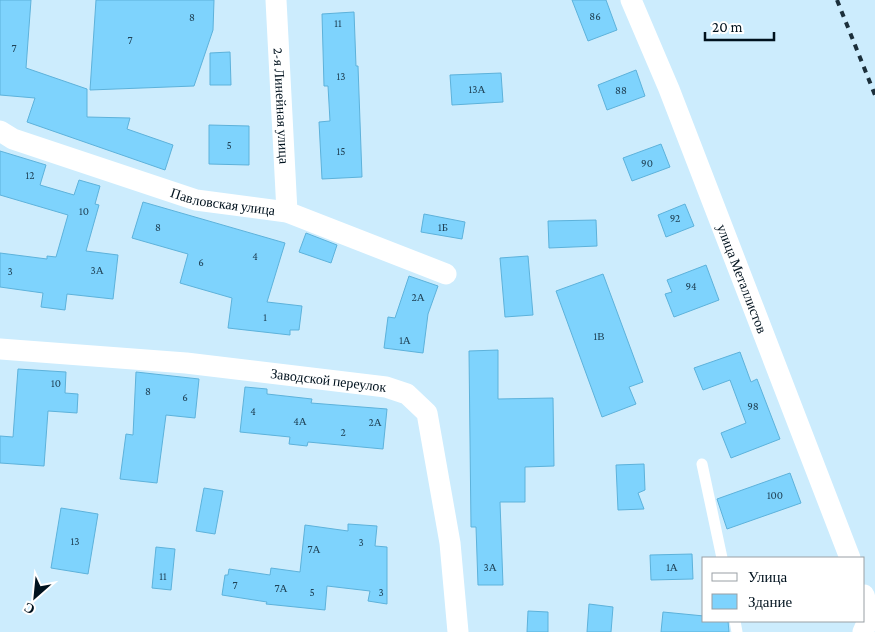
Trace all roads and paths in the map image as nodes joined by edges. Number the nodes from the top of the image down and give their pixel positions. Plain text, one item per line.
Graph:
1 (276, 0) edge
2 (631, 0) edge
3 (0, 130) edge
4 (287, 212) junction
5 (446, 274) dead end
6 (0, 350) edge
7 (702, 464) dead end
8 (722, 557) edge
9 (850, 557) edge
10 (865, 598) edge
11 (458, 632) edge
12 (863, 632) edge

1 - 4 street, 2-я Линейная улица
2 - 9 street, улица Металлистов
3 - 4 street, Павловская улица
4 - 5 street, Павловская улица
6 - 11 street, Заводской переулок
7 - 8 lane
10 - 12 street

